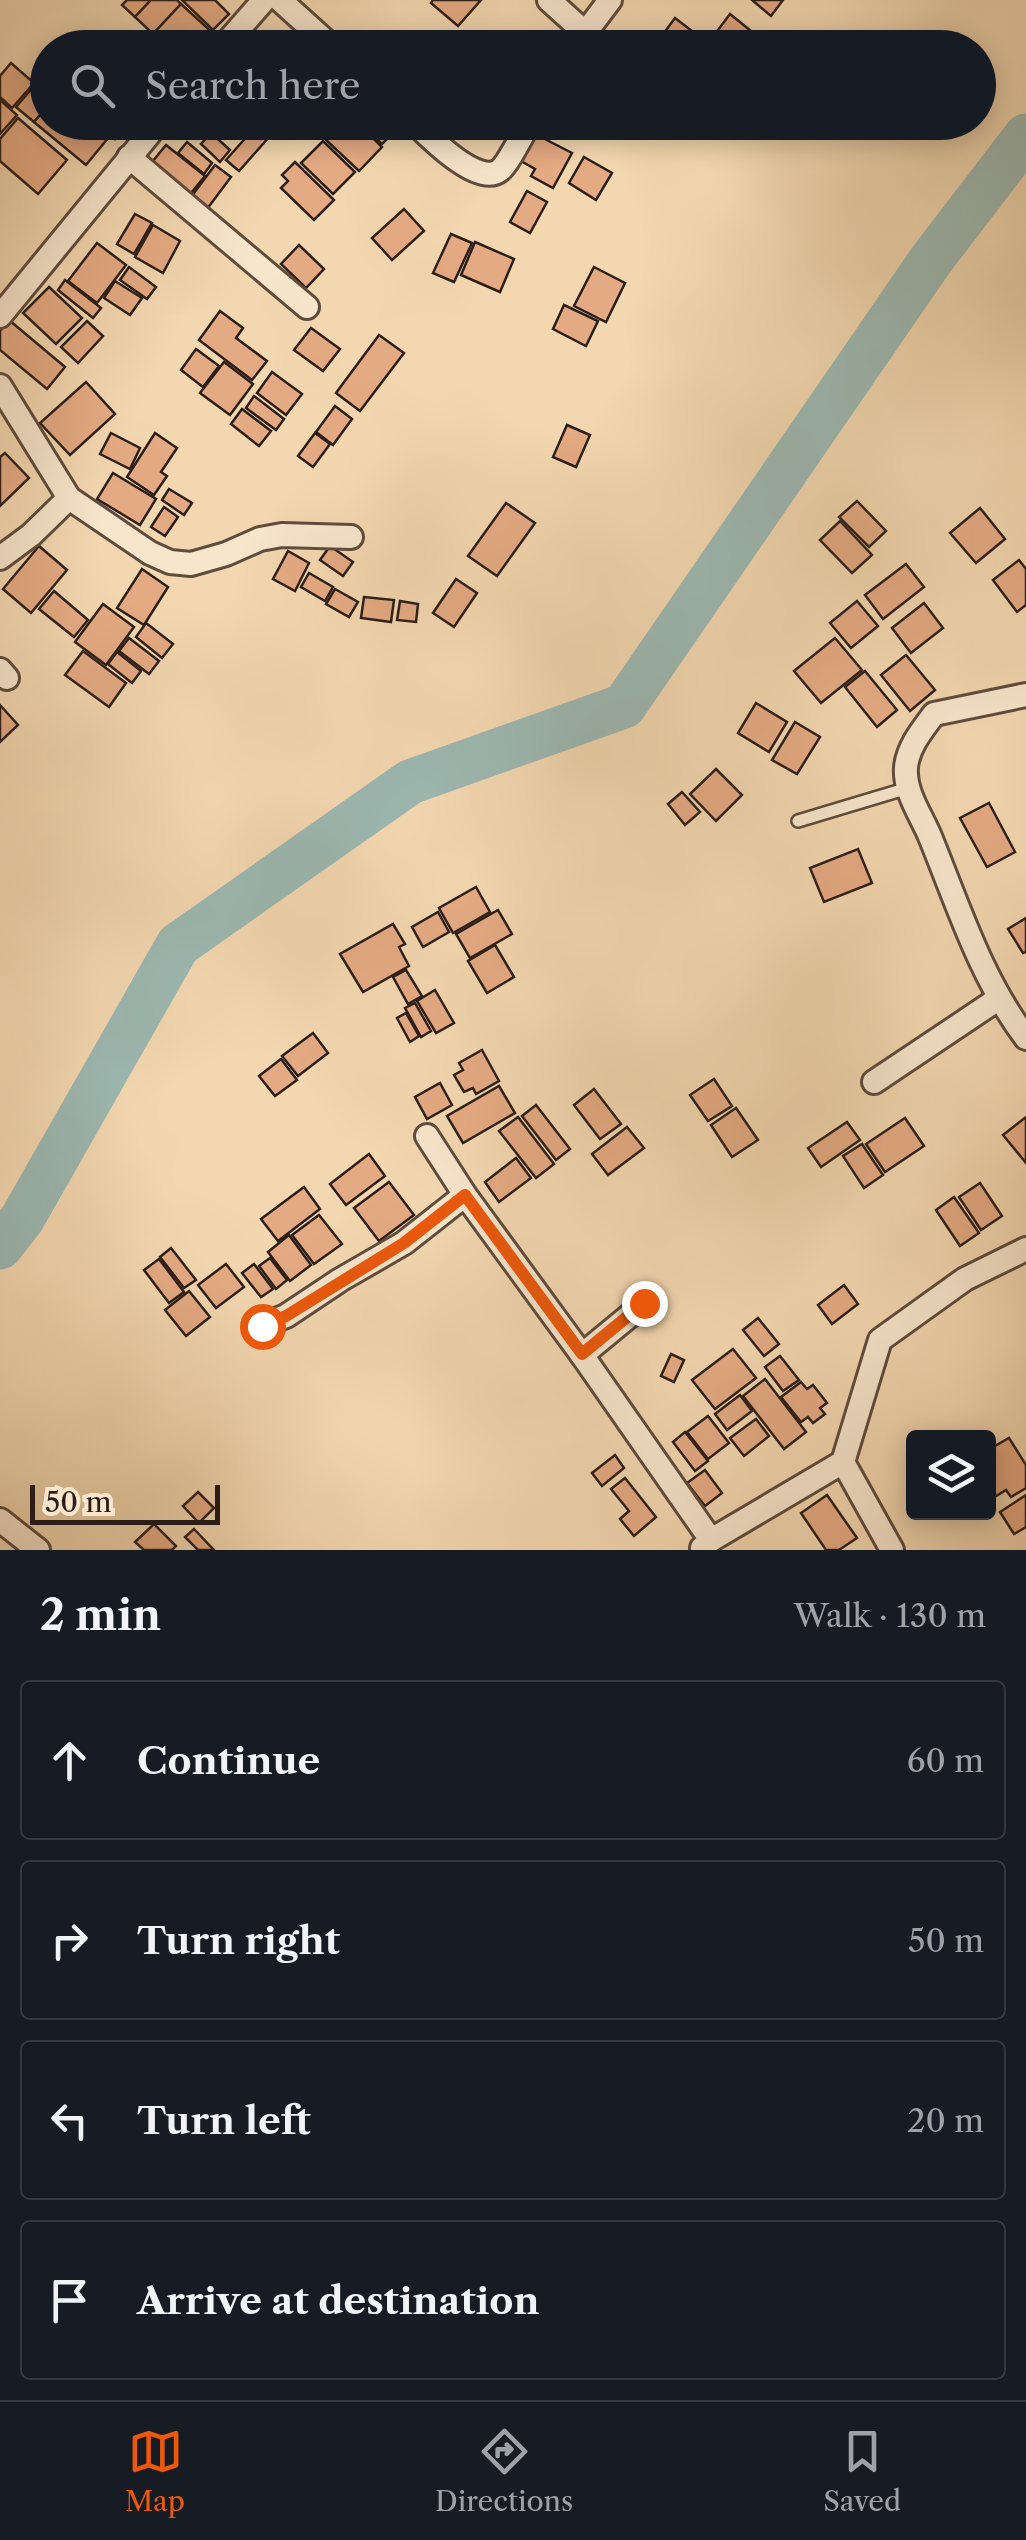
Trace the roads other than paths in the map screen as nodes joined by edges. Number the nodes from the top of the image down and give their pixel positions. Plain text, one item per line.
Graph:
1 (264, 0) edge
2 (280, 0) edge
3 (549, 0) edge
4 (610, 0) edge
5 (238, 30) edge
6 (312, 30) edge
7 (576, 30) edge
8 (594, 30) edge
9 (144, 140) edge
10 (432, 140) edge
11 (519, 140) edge
12 (129, 157) junction
13 (307, 307) dead end
14 (0, 316) edge
15 (0, 386) edge
16 (69, 498) junction
17 (350, 537) dead end
18 (0, 558) edge
19 (1026, 695) edge
20 (908, 788) junction
21 (798, 821) dead end
22 (998, 999) junction
23 (1026, 1038) edge
24 (874, 1082) dead end
25 (428, 1136) dead end
26 (465, 1195) junction
27 (1026, 1248) edge
28 (644, 1303) dead end
29 (258, 1327) dead end
30 (582, 1354) junction
31 (844, 1462) junction
32 (0, 1520) edge
33 (706, 1545) edge
34 (38, 1550) edge
35 (892, 1550) edge

1 - 5 street
2 - 6 street
3 - 7 street
4 - 8 street
9 - 12 street
10 - 11 street
12 - 13 street
12 - 14 street
15 - 16 street
16 - 17 street
16 - 18 street
19 - 20 street
20 - 21 lane
20 - 22 street
22 - 23 street
22 - 24 street
25 - 26 street
26 - 29 street
26 - 30 street
27 - 31 street
28 - 30 street
30 - 33 street
31 - 33 street
31 - 35 street
32 - 34 street

